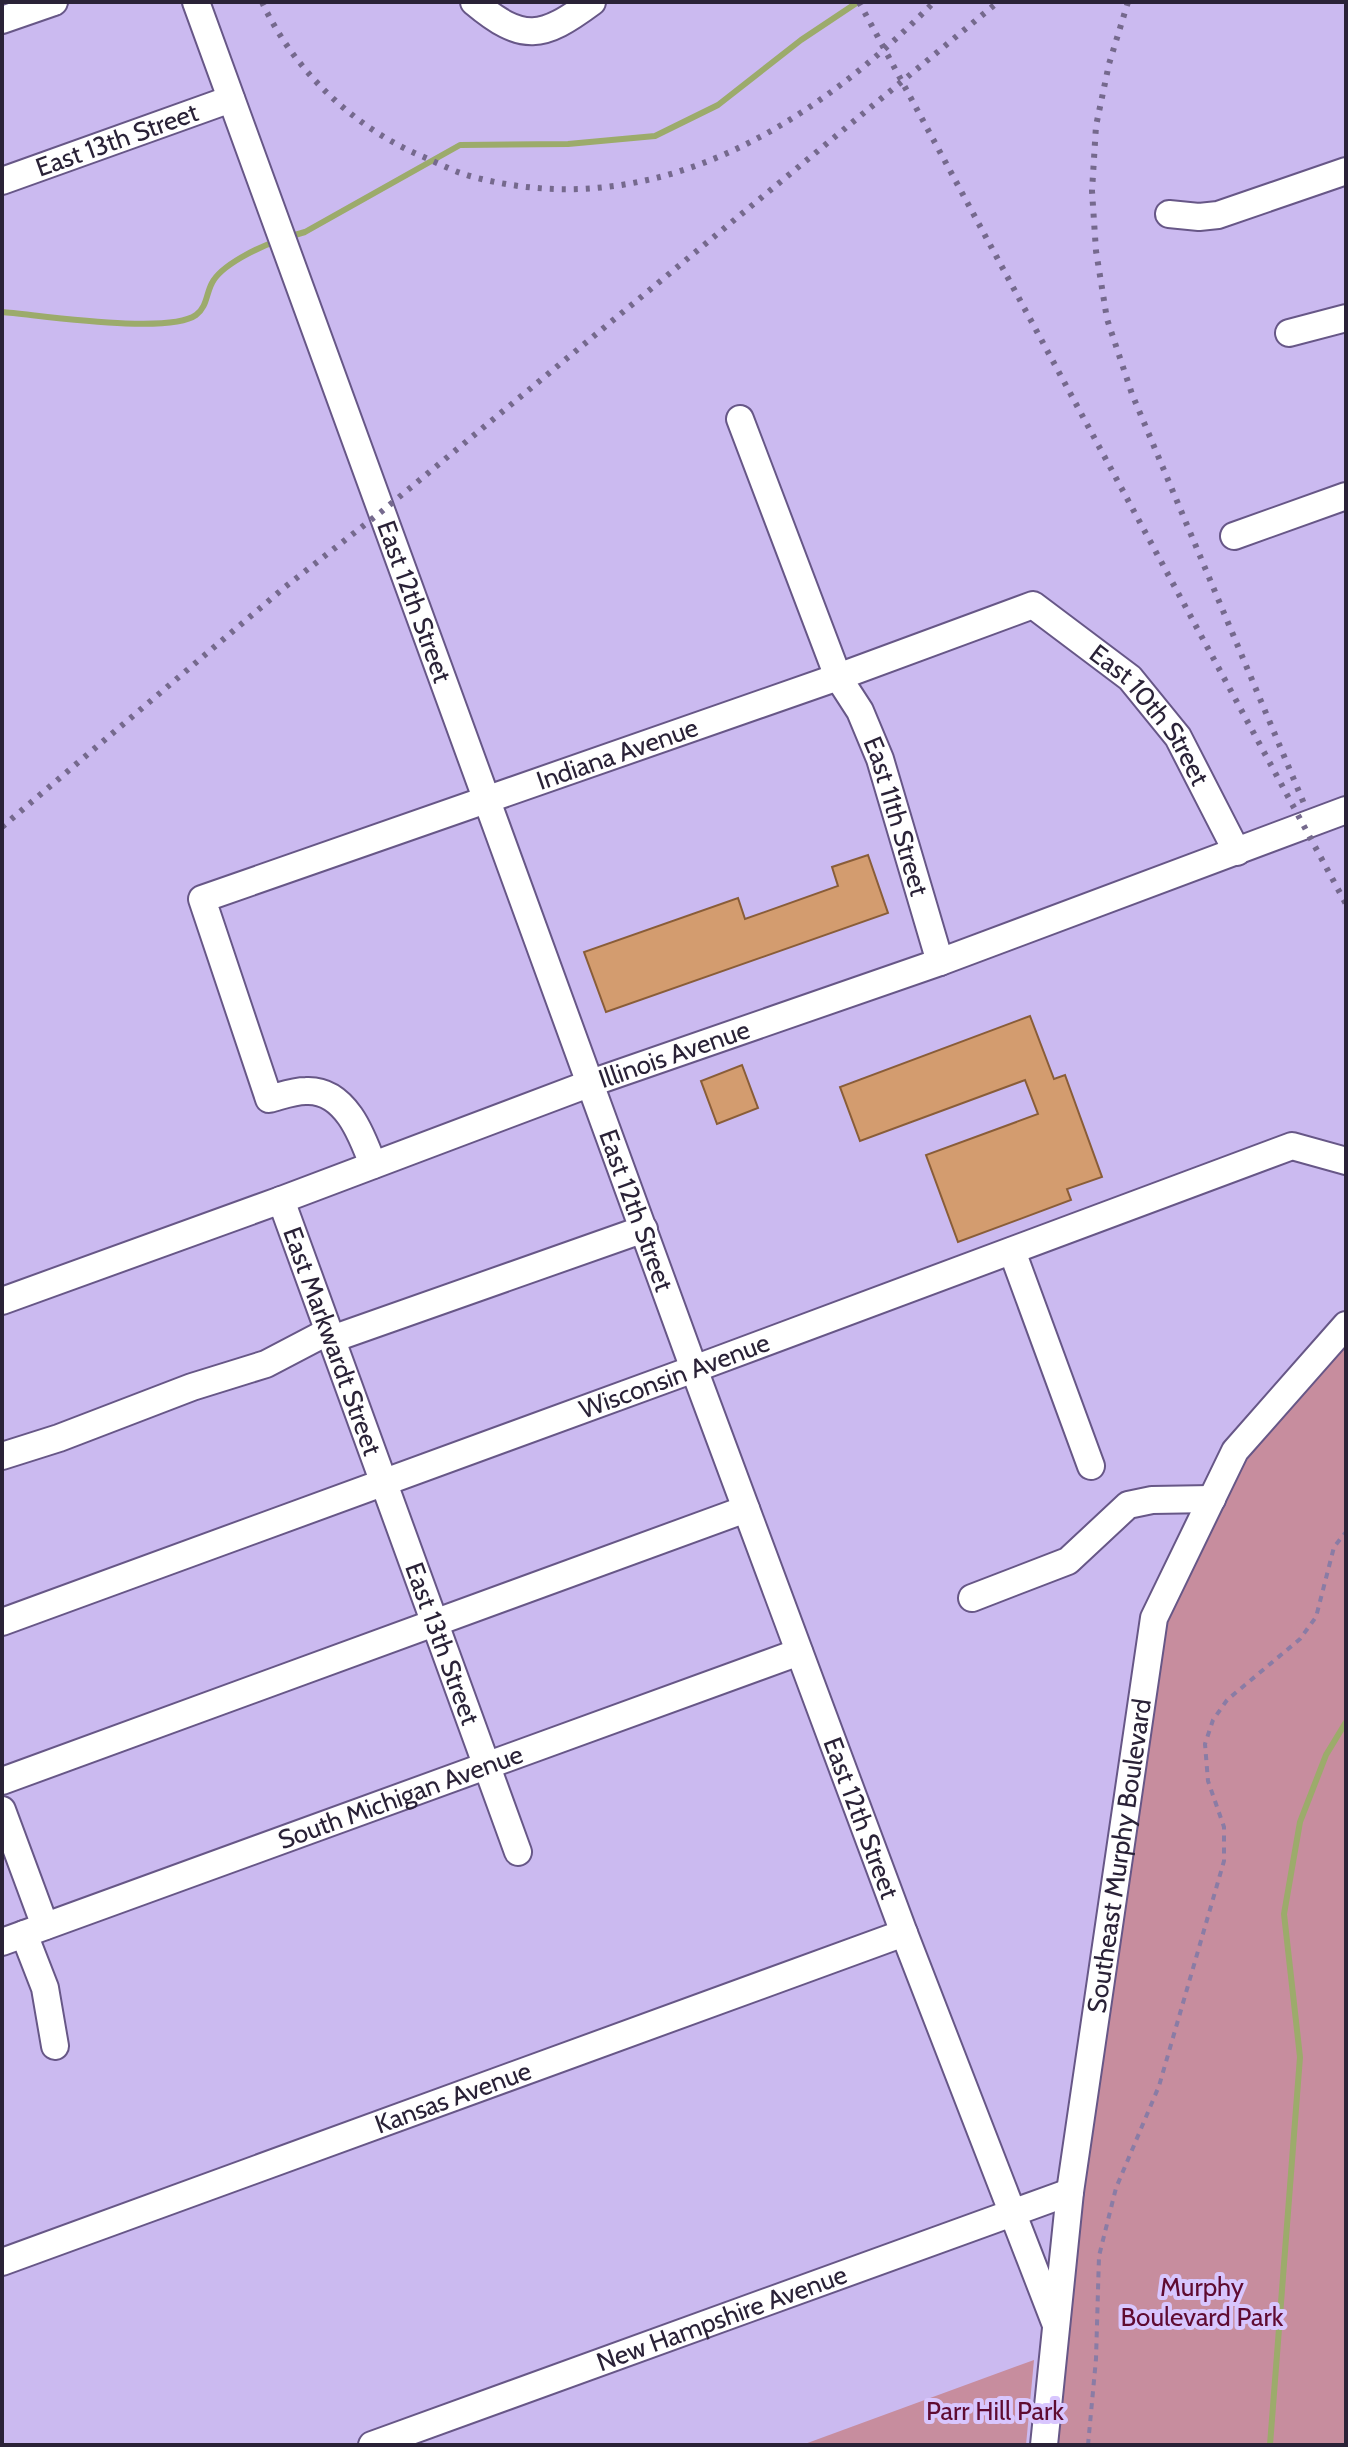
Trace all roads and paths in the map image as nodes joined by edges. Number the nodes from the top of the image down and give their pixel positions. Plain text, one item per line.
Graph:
1 (54, 2) edge
2 (196, 2) edge
3 (474, 2) edge
4 (592, 2) edge
5 (2, 20) edge
6 (231, 99) junction
7 (1346, 171) edge
8 (2, 181) edge
9 (1169, 214) dead end
10 (1346, 318) edge
11 (1289, 333) dead end
12 (740, 419) dead end
13 (1346, 496) edge
14 (1234, 536) dead end
15 (1033, 605) joint
16 (838, 677) junction
17 (486, 801) junction
18 (1346, 810) edge
19 (1237, 852) junction
20 (940, 962) junction
21 (591, 1083) junction
22 (1346, 1161) edge
23 (373, 1165) junction
24 (281, 1200) junction
25 (644, 1229) junction
26 (1012, 1251) junction
27 (2, 1301) edge
28 (1346, 1325) edge
29 (331, 1335) junction
30 (694, 1369) junction
31 (2, 1456) edge
32 (1091, 1466) dead end
33 (385, 1481) junction
34 (1212, 1499) junction
35 (746, 1509) junction
36 (1346, 1532) edge
37 (972, 1598) dead end
38 (2, 1622) edge
39 (435, 1622) junction
40 (799, 1652) junction
41 (486, 1766) junction
42 (2, 1781) edge
43 (2, 1810) edge
44 (518, 1852) dead end
45 (904, 1933) junction
46 (24, 1934) edge
47 (55, 2046) dead end
48 (1070, 2192) junction
49 (1012, 2213) junction
50 (2, 2262) edge
51 (1056, 2325) junction
52 (372, 2445) edge
53 (1044, 2445) edge
54 (1088, 2445) edge

1 - 5 street
2 - 6 street, East 12th Street
3 - 4 street
6 - 8 street, East 13th Street
6 - 17 street, East 12th Street
7 - 9 street
10 - 11 street
12 - 16 street, East 11th Street
13 - 14 street
15 - 16 street, Indiana Avenue
15 - 19 street, East 10th Street
16 - 17 street, Indiana Avenue
16 - 20 street, East 11th Street
17 - 21 street, East 12th Street
17 - 23 street, Indiana Avenue
18 - 19 street, Illinois Avenue
19 - 20 street, Illinois Avenue
20 - 21 street, Illinois Avenue
21 - 23 street, Illinois Avenue
21 - 25 street, East 12th Street
22 - 26 street, Wisconsin Avenue
23 - 24 street, Illinois Avenue
24 - 27 street, Illinois Avenue
24 - 29 street, East Markwardt Street
25 - 29 street
25 - 30 street, East 12th Street
26 - 30 street, Wisconsin Avenue
26 - 32 street
28 - 34 street, Southeast Murphy Boulevard
29 - 31 street
29 - 33 street, East Markwardt Street
30 - 33 street, Wisconsin Avenue
30 - 35 street, East 12th Street
33 - 38 street, Wisconsin Avenue
33 - 39 street, East 13th Street
34 - 37 street
34 - 48 street, Southeast Murphy Boulevard
35 - 39 street
35 - 40 street, East 12th Street
36 - 54 path
39 - 41 street, East 13th Street
39 - 42 street
40 - 41 street, South Michigan Avenue
40 - 45 street, East 12th Street
41 - 44 street, East 13th Street
41 - 46 street, South Michigan Avenue
43 - 46 street
45 - 49 street, East 12th Street
45 - 50 street, Kansas Avenue
46 - 47 street
48 - 49 street, New Hampshire Avenue
48 - 51 street, Southeast Murphy Boulevard
49 - 51 street, East 12th Street
49 - 52 street, New Hampshire Avenue
51 - 53 street, Southeast Murphy Boulevard

